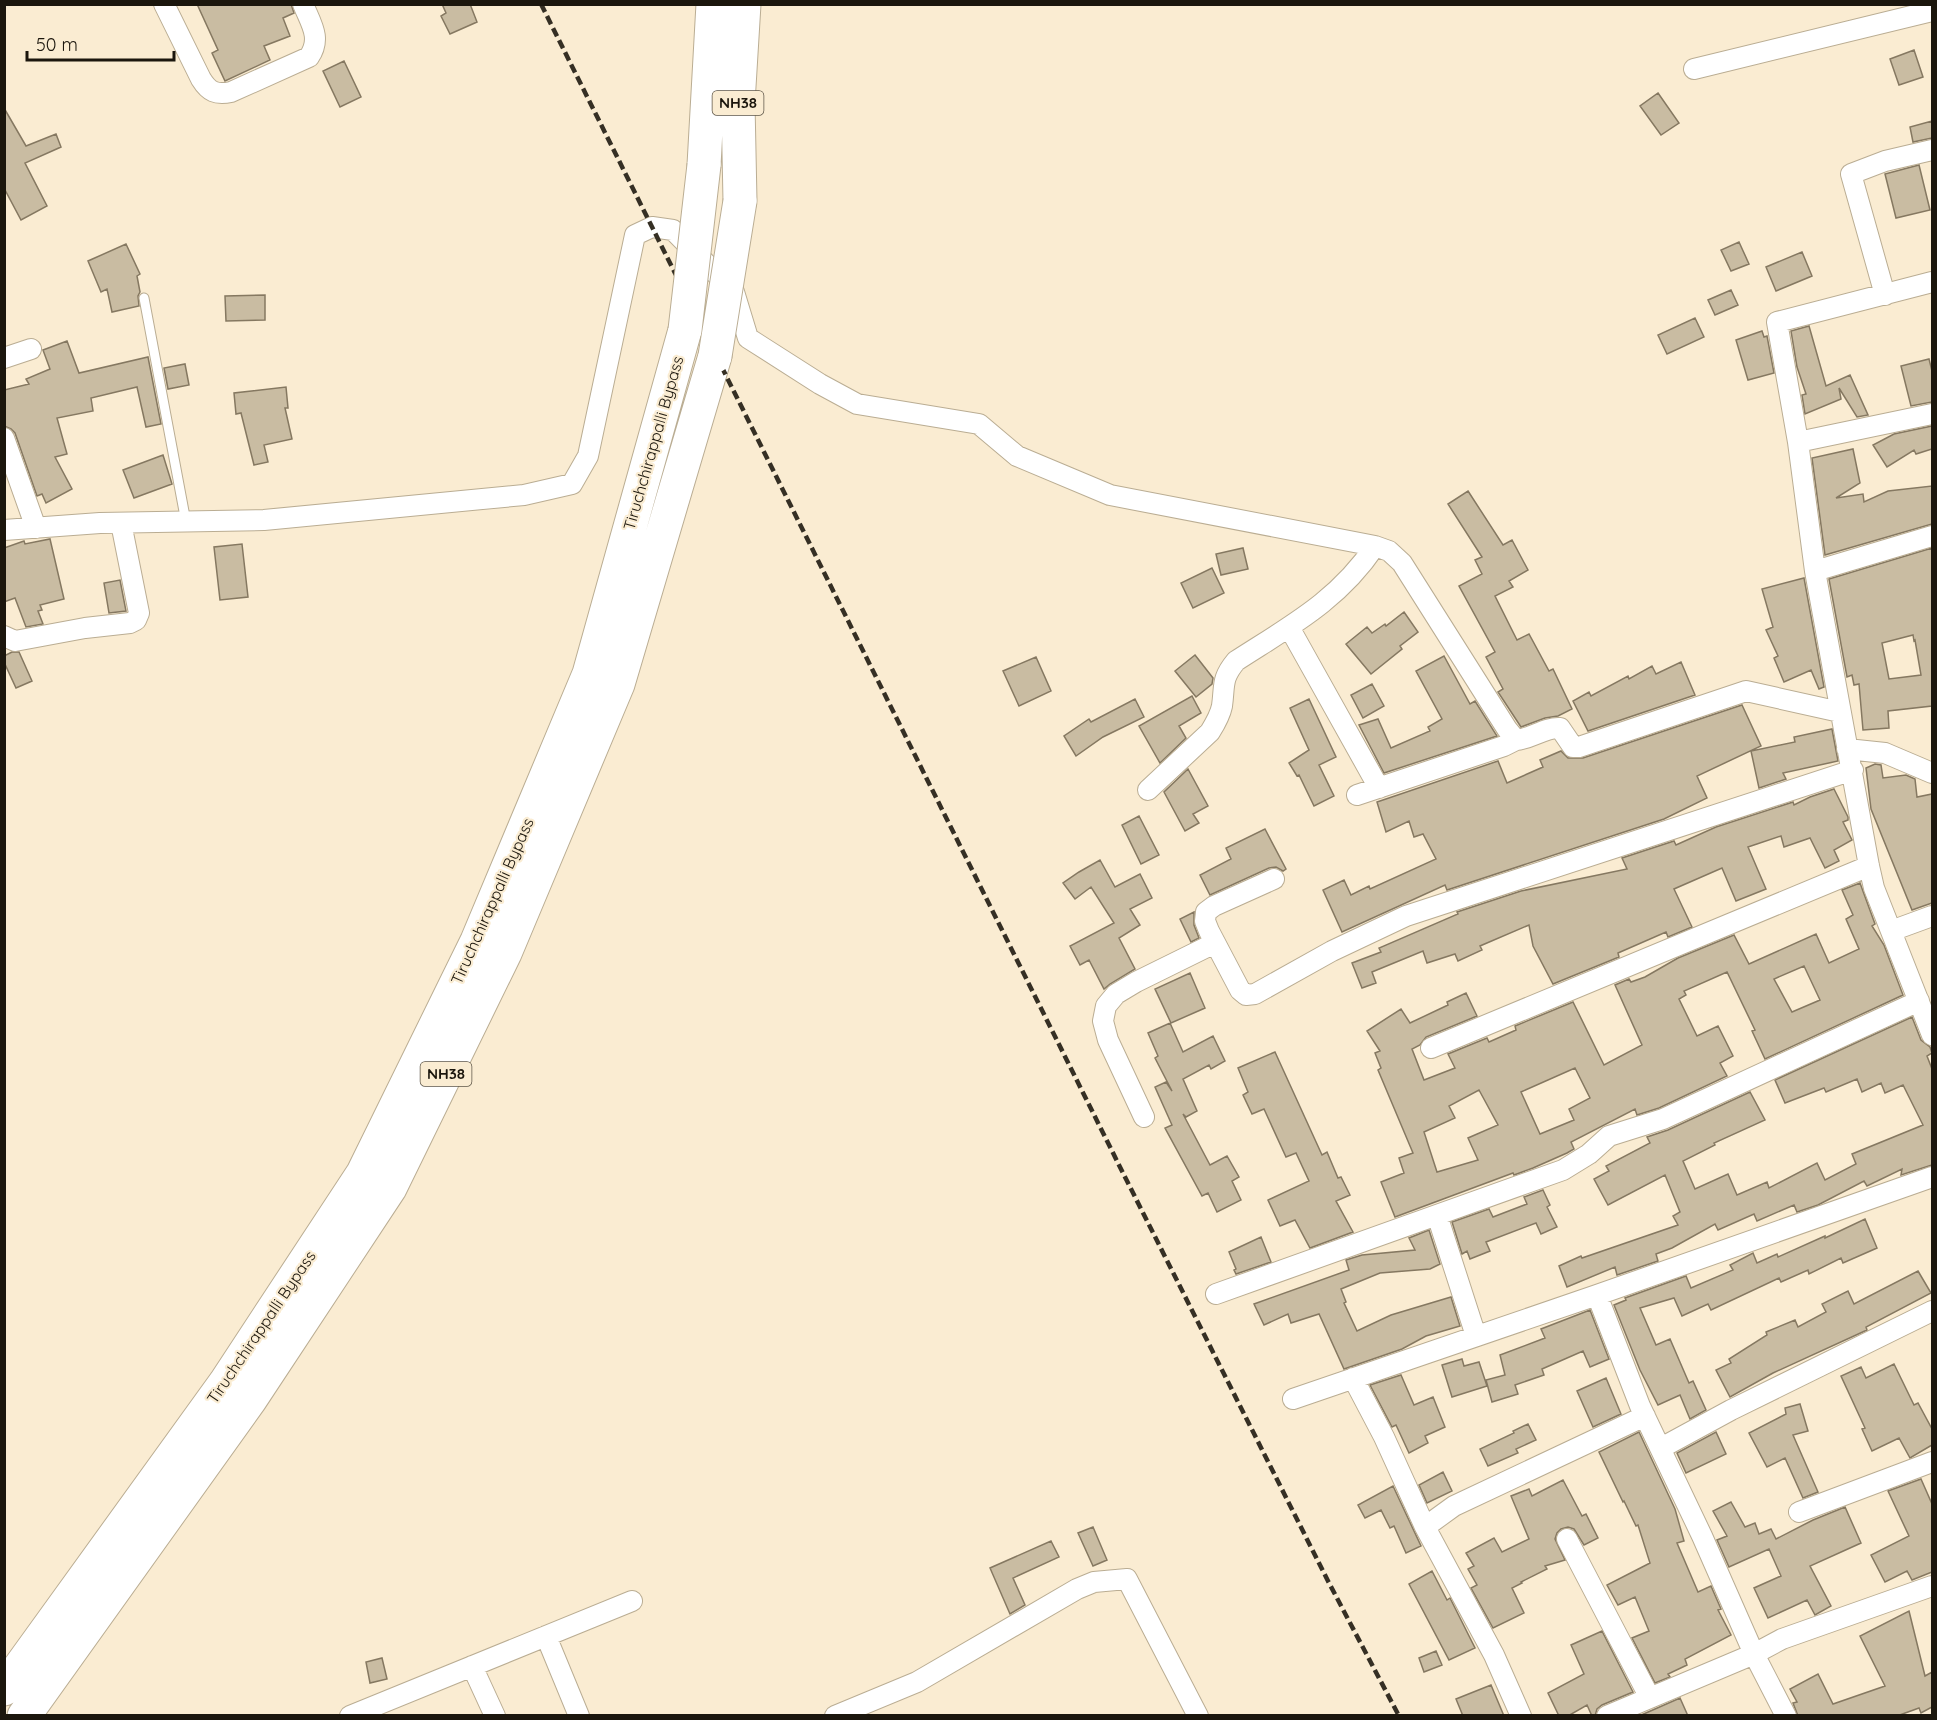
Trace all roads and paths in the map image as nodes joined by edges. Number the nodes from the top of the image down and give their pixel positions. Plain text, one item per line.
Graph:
1 (164, 4) edge
2 (303, 4) edge
3 (713, 4) edge
4 (744, 4) edge
5 (1905, 11) edge
6 (1932, 11) edge
7 (1694, 69) dead end
8 (1932, 150) edge
9 (1932, 282) edge
10 (1885, 295) junction
11 (144, 298) dead end
12 (31, 349) dead end
13 (4, 358) edge
14 (1932, 414) edge
15 (4, 438) edge
16 (1798, 442) junction
17 (186, 522) junction
18 (121, 523) junction
19 (36, 528) junction
20 (4, 530) edge
21 (1932, 536) edge
22 (1375, 546) junction
23 (1815, 571) junction
24 (1289, 627) junction
25 (4, 636) edge
26 (1840, 712) junction
27 (1516, 740) junction
28 (1847, 749) junction
29 (1853, 770) junction
30 (1932, 773) edge
31 (1379, 788) junction
32 (1148, 790) dead end
33 (1357, 795) dead end
34 (1869, 866) junction
35 (1274, 879) dead end
36 (1932, 916) edge
37 (1891, 930) junction
38 (1215, 943) junction
39 (1919, 1001) junction
40 (1932, 1035) edge
41 (1431, 1048) dead end
42 (1144, 1117) dead end
43 (1932, 1177) edge
44 (1437, 1215) junction
45 (1216, 1294) dead end
46 (1597, 1295) junction
47 (1932, 1311) edge
48 (1476, 1336) junction
49 (1353, 1378) junction
50 (1293, 1399) dead end
51 (1645, 1416) junction
52 (1661, 1448) junction
53 (1932, 1462) edge
54 (1799, 1512) dead end
55 (1425, 1527) junction
56 (1567, 1539) dead end
57 (1932, 1586) edge
58 (632, 1601) dead end
59 (546, 1636) junction
60 (1754, 1654) junction
61 (472, 1666) junction
62 (4, 1689) edge
63 (1650, 1698) junction
64 (1614, 1714) edge
65 (24, 1716) edge
66 (351, 1716) edge
67 (495, 1716) edge
68 (579, 1716) edge
69 (835, 1716) edge
70 (1198, 1716) edge
71 (1521, 1716) edge
72 (1786, 1716) edge

1 - 2 street
3 - 62 highway, Tiruchchirappalli Bypass / NH38, bridge
4 - 65 highway, Tiruchchirappalli Bypass / NH38, bridge
5 - 6 street
5 - 7 street
8 - 10 street
9 - 10 street
10 - 16 street
11 - 17 lane
12 - 13 street
14 - 16 street
15 - 19 street
16 - 23 street
17 - 18 street
17 - 22 street
18 - 19 street
18 - 25 street
19 - 20 street
21 - 23 street
22 - 24 street
22 - 27 street
23 - 26 street
24 - 31 street
24 - 32 street
26 - 27 street
26 - 28 street
27 - 31 street
28 - 29 street
28 - 30 street
29 - 34 street
29 - 38 street
31 - 33 street
34 - 37 street
34 - 41 street
35 - 38 street
36 - 37 street
37 - 39 street
38 - 42 street
39 - 40 street
39 - 44 street
43 - 46 street
44 - 45 street
44 - 48 street
46 - 48 street
46 - 51 street
47 - 52 street
48 - 49 street
49 - 50 street
49 - 55 street
51 - 52 street
51 - 55 street
52 - 60 street
53 - 54 street
55 - 71 street
56 - 63 street
57 - 60 street
58 - 59 street
59 - 61 street
59 - 68 street
60 - 63 street
60 - 72 street
61 - 66 street
61 - 67 street
63 - 64 street
69 - 70 street

